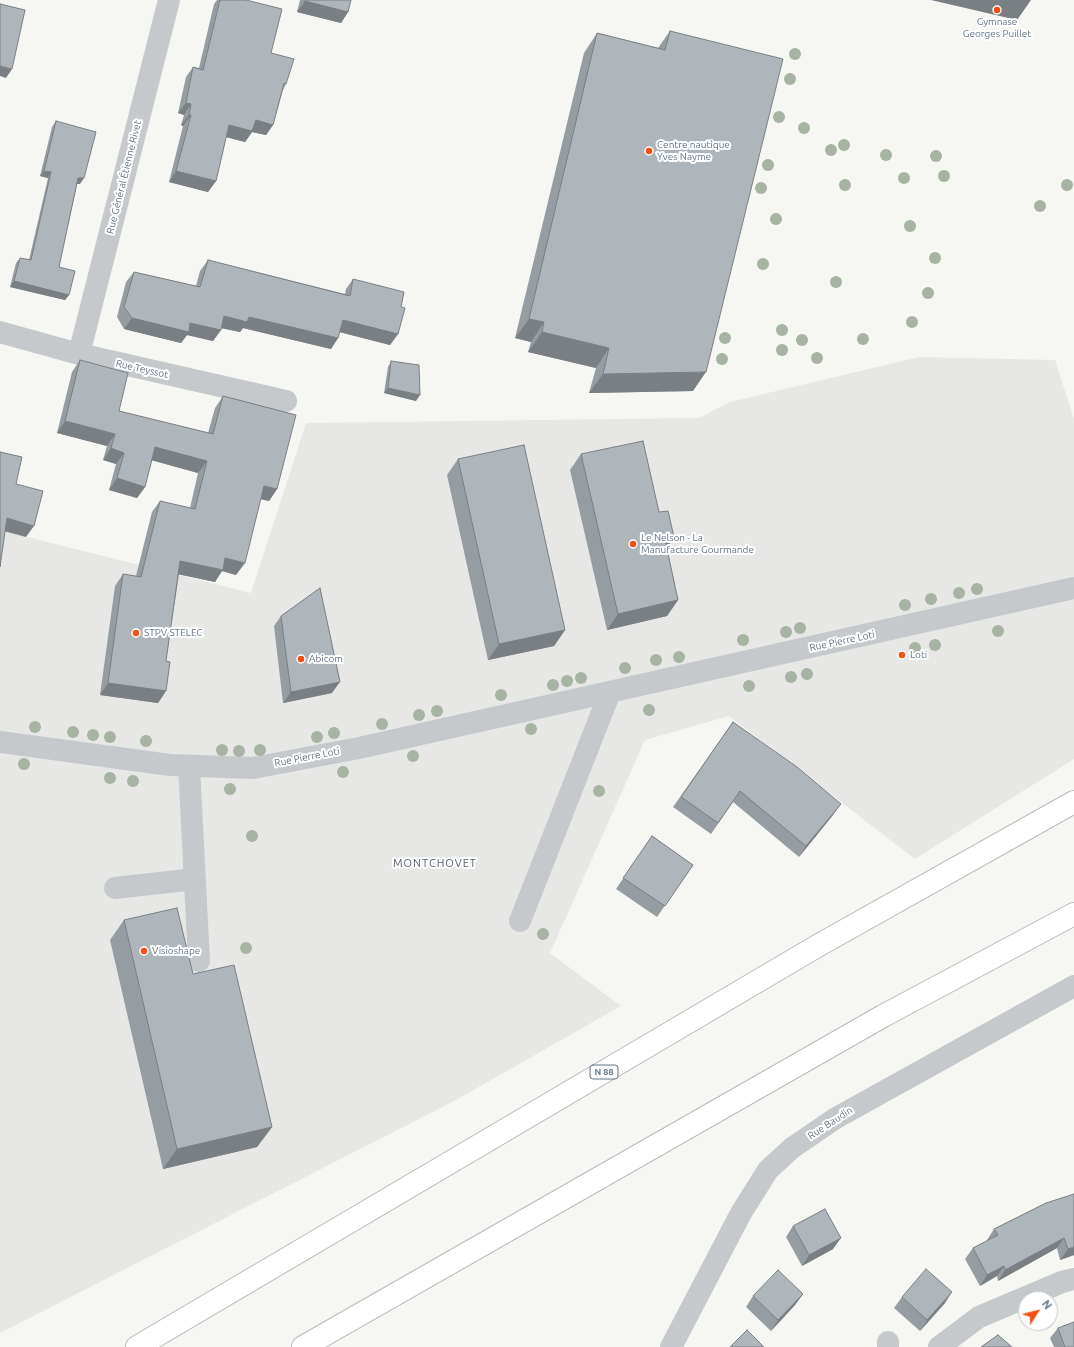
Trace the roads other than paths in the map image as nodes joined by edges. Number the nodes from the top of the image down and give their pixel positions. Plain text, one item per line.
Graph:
1 (169, 0) edge
2 (0, 332) edge
3 (79, 354) junction
4 (286, 401) dead end
5 (1074, 588) edge
6 (610, 692) junction
7 (0, 742) edge
8 (189, 766) junction
9 (1071, 803) edge
10 (195, 879) junction
11 (115, 888) dead end
12 (1074, 914) edge
13 (520, 921) dead end
14 (199, 961) dead end
15 (1074, 986) edge
16 (1074, 1279) edge
17 (137, 1347) edge
18 (303, 1347) edge
19 (671, 1347) edge
20 (939, 1347) edge

1 - 3 street, Rue Général Étienne Rivet
2 - 3 street, Rue Teyssot
3 - 4 street, Rue Teyssot
5 - 6 street, Rue Pierre Loti
6 - 8 street, Rue Pierre Loti
6 - 13 street
7 - 8 street, Rue Pierre Loti
8 - 10 street
9 - 17 highway, N 88
10 - 11 street
10 - 14 street
12 - 18 highway
15 - 19 street, Rue Baudin
16 - 20 street

